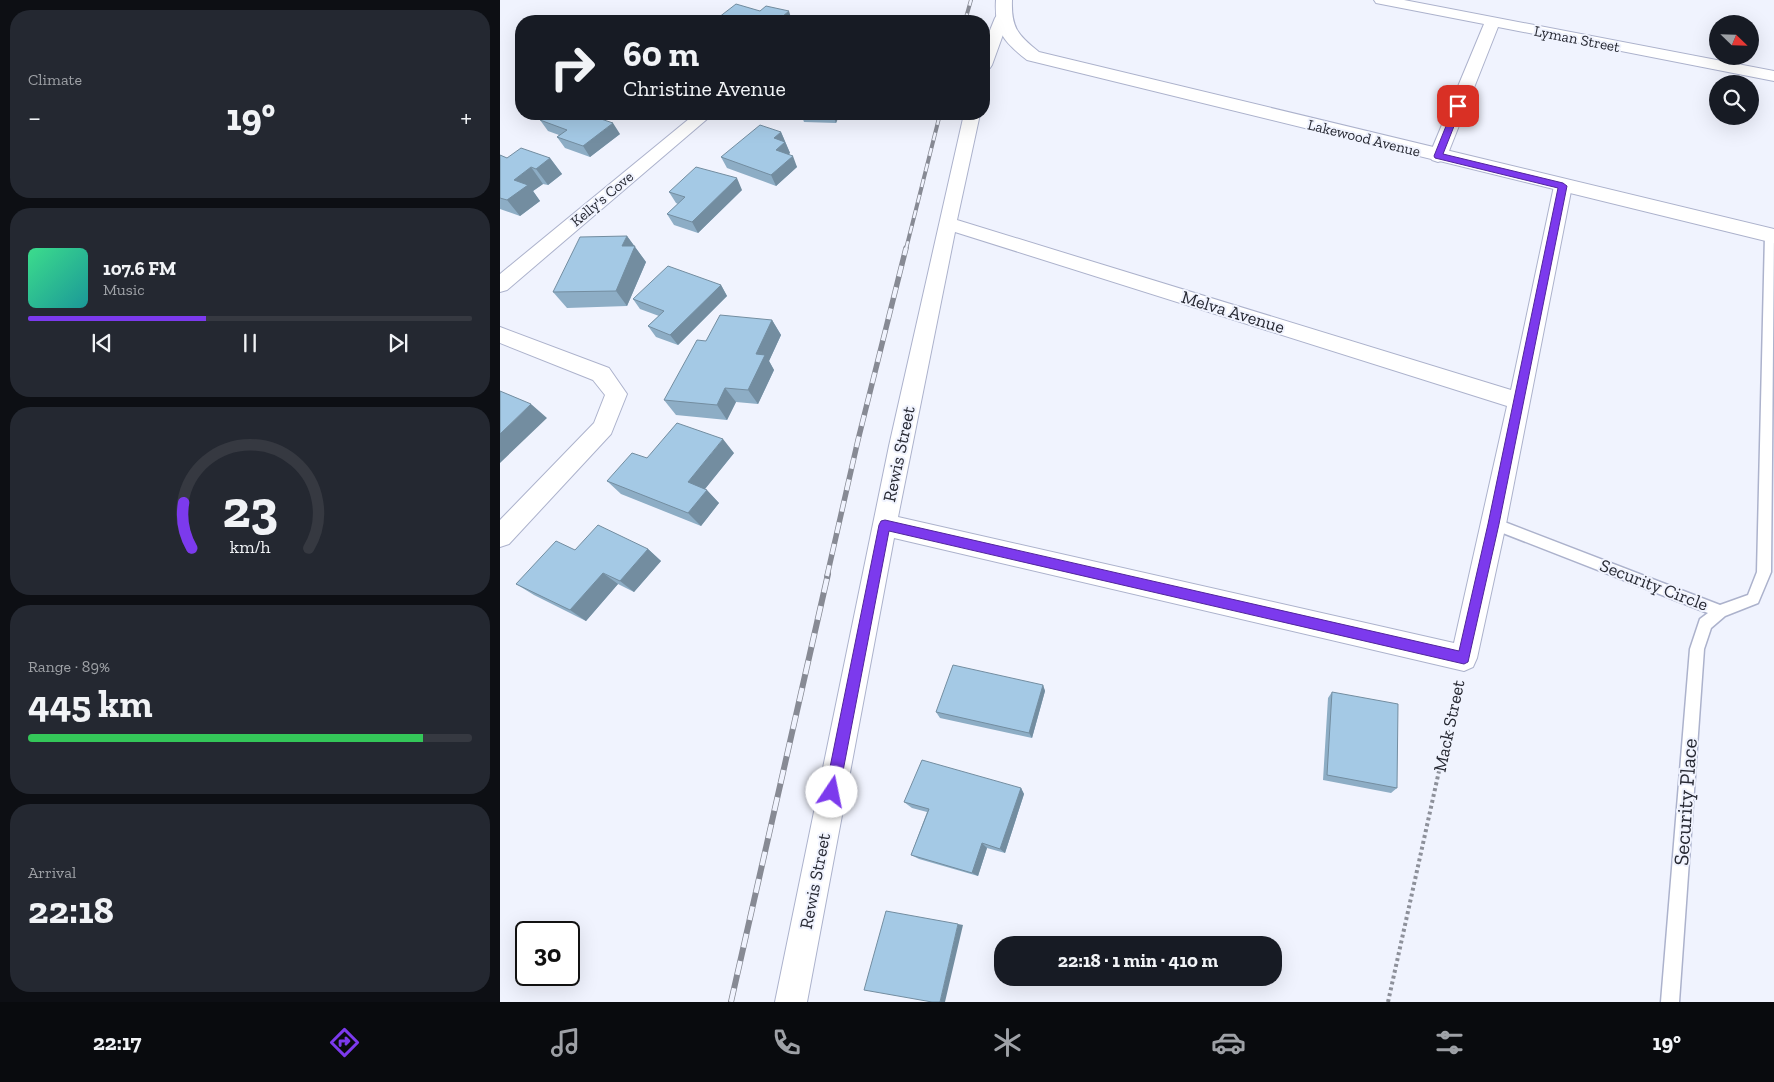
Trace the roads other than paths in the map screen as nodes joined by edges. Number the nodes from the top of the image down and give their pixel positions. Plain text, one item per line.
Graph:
1 (1381, 0) edge
2 (1003, 9) edge
3 (1492, 22) junction
4 (990, 47) edge
5 (1774, 76) edge
6 (697, 120) edge
7 (971, 120) edge
8 (1438, 156) junction
9 (1563, 186) junction
10 (947, 223) junction
11 (1772, 235) edge
12 (500, 285) edge
13 (500, 335) edge
14 (1519, 401) junction
15 (1494, 524) junction
16 (885, 525) junction
17 (500, 536) edge
18 (1720, 611) junction
19 (791, 1002) edge
20 (1670, 1002) edge

1 - 3 street, Lyman Street
2 - 4 street
2 - 8 street, Lakewood Avenue
3 - 5 street, Lyman Street
3 - 8 street
6 - 12 street, Kelly's Cove
7 - 10 street, Rewis Street
8 - 9 street, Lakewood Avenue
9 - 11 street, Lakewood Avenue
9 - 14 street, Mack Street
10 - 14 street, Melva Avenue
10 - 16 street, Rewis Street
11 - 18 lane, Security Circle
13 - 17 street
14 - 15 street, Mack Street
15 - 16 street, Mack Street
15 - 18 lane, Security Circle
16 - 19 street, Rewis Street
18 - 20 lane, Security Place

